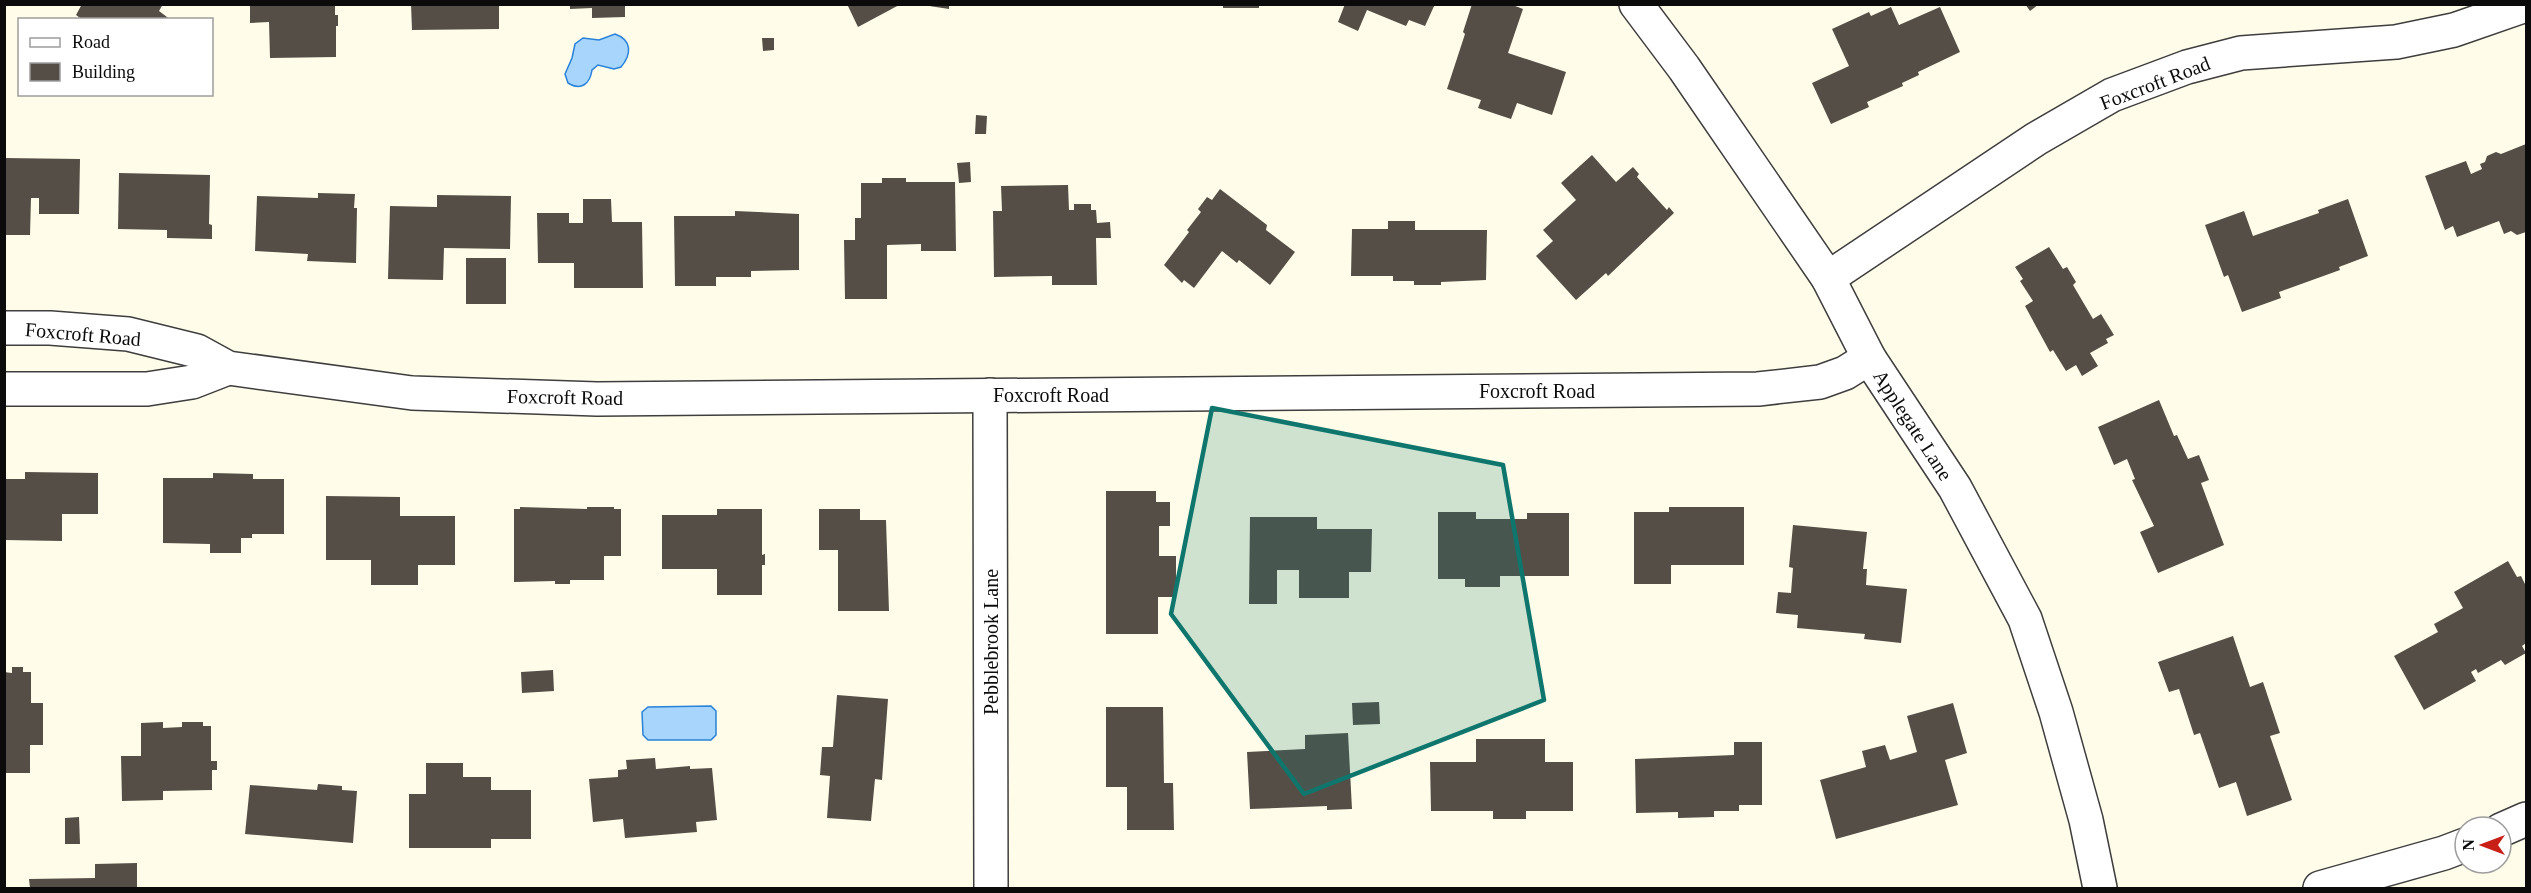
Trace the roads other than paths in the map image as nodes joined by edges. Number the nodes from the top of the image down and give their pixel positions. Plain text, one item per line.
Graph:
1 (1636, 4) edge
2 (2526, 4) edge
3 (1828, 278) junction
4 (4, 328) edge
5 (1869, 358) junction
6 (228, 368) junction
7 (4, 389) edge
8 (990, 395) junction
9 (2453, 850) edge
10 (992, 888) edge
11 (2100, 888) edge
12 (2320, 888) edge

1 - 3 street, Applegate Lane
2 - 3 street, Foxcroft Road
3 - 5 street, Applegate Lane
4 - 6 street, Foxcroft Road
5 - 8 street, Foxcroft Road
5 - 11 street, Applegate Lane
6 - 7 street, Foxcroft Road
6 - 8 street, Foxcroft Road
8 - 10 street, Pebblebrook Lane
9 - 12 street

